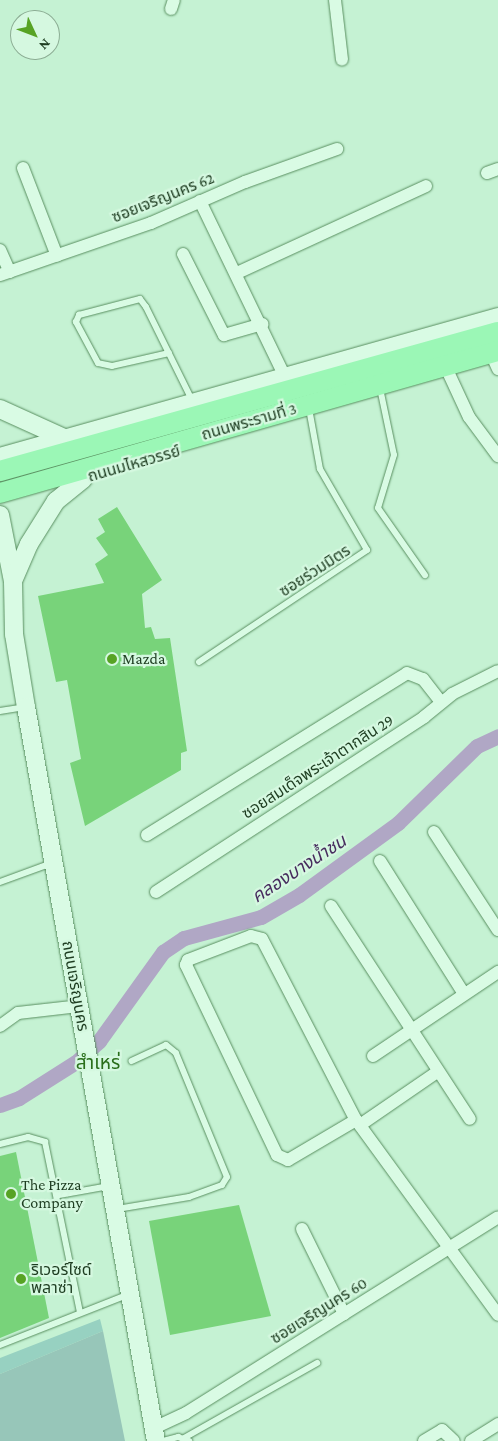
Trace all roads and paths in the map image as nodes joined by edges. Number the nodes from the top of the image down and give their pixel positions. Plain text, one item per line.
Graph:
1 (335, 0) edge
2 (342, 60) dead end
3 (337, 150) dead end
4 (23, 168) dead end
5 (426, 186) dead end
6 (200, 201) junction
7 (0, 250) edge
8 (183, 254) dead end
9 (57, 256) junction
10 (236, 273) junction
11 (5, 274) edge
12 (498, 317) edge
13 (262, 324) junction
14 (498, 332) edge
15 (169, 353) junction
16 (497, 360) edge
17 (449, 374) junction
18 (285, 377) junction
19 (381, 393) junction
20 (193, 403) junction
21 (0, 410) edge
22 (310, 414) junction
23 (66, 439) junction
24 (498, 456) edge
25 (0, 457) edge
26 (0, 471) edge
27 (82, 479) junction
28 (0, 493) edge
29 (0, 502) edge
30 (0, 515) edge
31 (425, 575) dead end
32 (6, 587) edge
33 (199, 662) dead end
34 (498, 671) edge
35 (441, 702) junction
36 (26, 707) junction
37 (0, 711) edge
38 (434, 832) dead end
39 (147, 835) dead end
40 (380, 861) dead end
41 (53, 863) junction
42 (0, 882) edge
43 (156, 892) dead end
44 (331, 906) dead end
45 (498, 930) edge
46 (498, 972) edge
47 (464, 994) junction
48 (79, 1011) junction
49 (0, 1026) edge
50 (410, 1028) junction
51 (373, 1056) dead end
52 (132, 1061) dead end
53 (437, 1072) junction
54 (470, 1119) dead end
55 (358, 1122) junction
56 (0, 1144) edge
57 (110, 1186) junction
58 (59, 1194) junction
59 (113, 1210) junction
60 (498, 1217) edge
61 (302, 1229) dead end
62 (448, 1248) junction
63 (127, 1294) junction
64 (80, 1312) junction
65 (344, 1314) junction
66 (498, 1315) edge
67 (0, 1345) edge
68 (317, 1363) dead end
69 (498, 1424) edge
70 (158, 1437) edge
71 (186, 1439) edge
72 (424, 1441) edge
73 (454, 1441) edge
74 (471, 1441) edge

1 - 2 street
3 - 6 street, ซอยเจริญนคร 62
4 - 9 street
5 - 10 street
6 - 9 street, ซอยเจริญนคร 62
6 - 10 street
7 - 11 street
8 - 13 street
9 - 11 street, ซอยเจริญนคร 62
10 - 13 street
12 - 18 main road
13 - 18 street
14 - 26 main road, ถนนพระรามที่ 3
15 - 15 lane
15 - 20 lane
16 - 17 main road, ถนนมไหสวรรย์
16 - 28 main road, ถนนพระรามที่ 3
17 - 19 main road, ถนนมไหสวรรย์
17 - 24 street
18 - 20 main road
19 - 22 main road, ถนนมไหสวรรย์
19 - 31 lane
20 - 23 main road
21 - 23 main road
22 - 27 main road, ถนนมไหสวรรย์
22 - 33 lane, ซอยร่วมมิตร
23 - 25 main road
27 - 29 main road, ถนนมไหสวรรย์
27 - 32 main road
30 - 32 main road, ถนนเจริญนคร
32 - 36 main road, ถนนเจริญนคร
34 - 35 street, ซอยสมเด็จพระเจ้าตากสิน 29
35 - 39 street
35 - 43 street, ซอยสมเด็จพระเจ้าตากสิน 29
36 - 37 lane
36 - 41 main road, ถนนเจริญนคร
38 - 45 street
40 - 47 street
41 - 42 lane
41 - 48 main road, ถนนเจริญนคร
44 - 50 street
46 - 47 street
47 - 50 street
48 - 49 street
48 - 57 main road, ถนนเจริญนคร
50 - 51 street
50 - 53 street
52 - 59 lane
53 - 54 street
53 - 55 street
55 - 55 street
55 - 62 street
56 - 58 lane
57 - 58 lane
57 - 59 main road, ถนนเจริญนคร
58 - 64 lane
59 - 63 main road, ถนนเจริญนคร
60 - 62 street, ซอยเจริญนคร 60
61 - 65 street
62 - 65 street, ซอยเจริญนคร 60
62 - 66 street
63 - 64 lane
63 - 70 main road, ถนนเจริญนคร
64 - 67 lane
65 - 70 street, ซอยเจริญนคร 60
68 - 71 lane
69 - 74 street
70 - 71 lane
72 - 73 street

